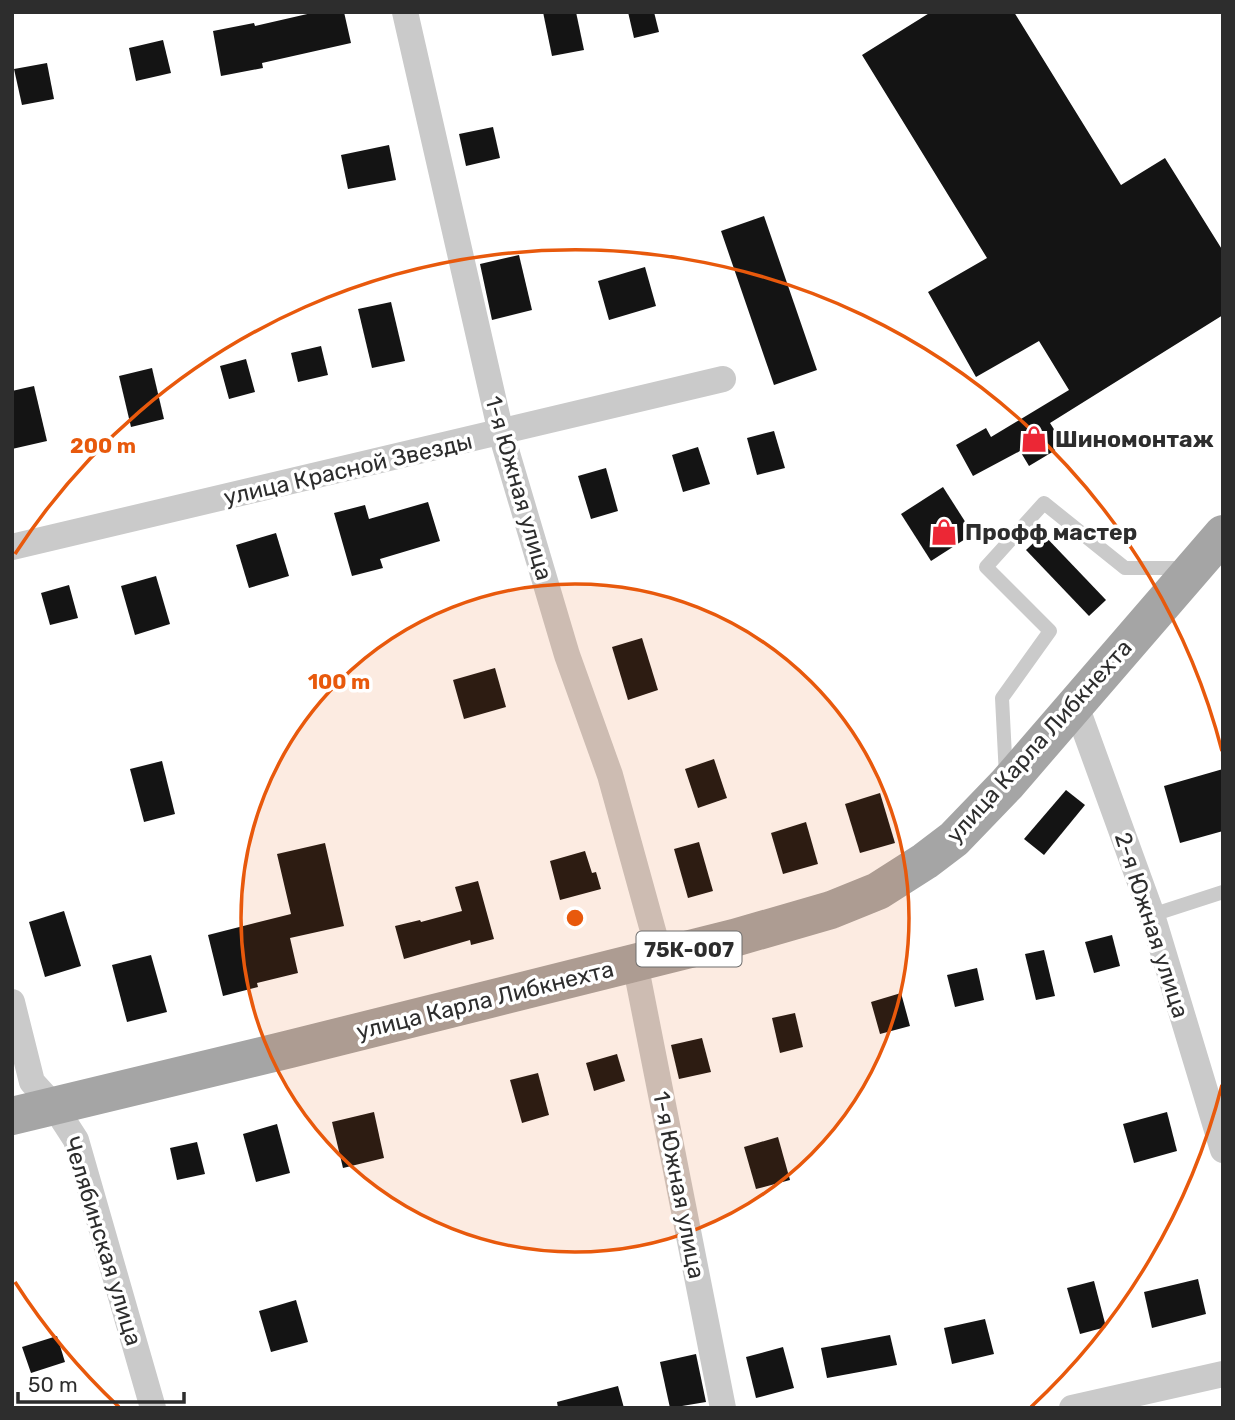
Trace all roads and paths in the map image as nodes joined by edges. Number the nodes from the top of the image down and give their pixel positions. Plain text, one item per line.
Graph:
1 (405, 12) edge
2 (723, 379) dead end
3 (501, 433) junction
4 (1223, 534) edge
5 (12, 547) edge
6 (1194, 568) junction
7 (1075, 703) junction
8 (1007, 784) junction
9 (1223, 892) edge
10 (1152, 915) junction
11 (647, 960) junction
12 (12, 1002) edge
13 (54, 1106) junction
14 (12, 1115) edge
15 (1223, 1150) edge
16 (1223, 1374) edge
17 (153, 1408) edge
18 (723, 1408) edge
19 (1072, 1408) edge

1 - 3 street, 1-я Южная улица
2 - 3 street, улица Красной Звезды
3 - 5 street, улица Красной Звезды
3 - 11 street, 1-я Южная улица
4 - 6 main road, улица Карла Либкнехта / 75К-007
6 - 7 main road, улица Карла Либкнехта / 75К-007
6 - 8 lane
7 - 8 main road, улица Карла Либкнехта / 75К-007
7 - 10 street, 2-я Южная улица
8 - 11 main road, улица Карла Либкнехта / 75К-007
9 - 10 lane
10 - 15 street, 2-я Южная улица
11 - 13 main road, улица Карла Либкнехта / 75К-007
11 - 18 street, 1-я Южная улица
12 - 13 street, Челябинская улица
13 - 14 main road, улица Карла Либкнехта / 75К-007
13 - 17 street, Челябинская улица
16 - 19 street

